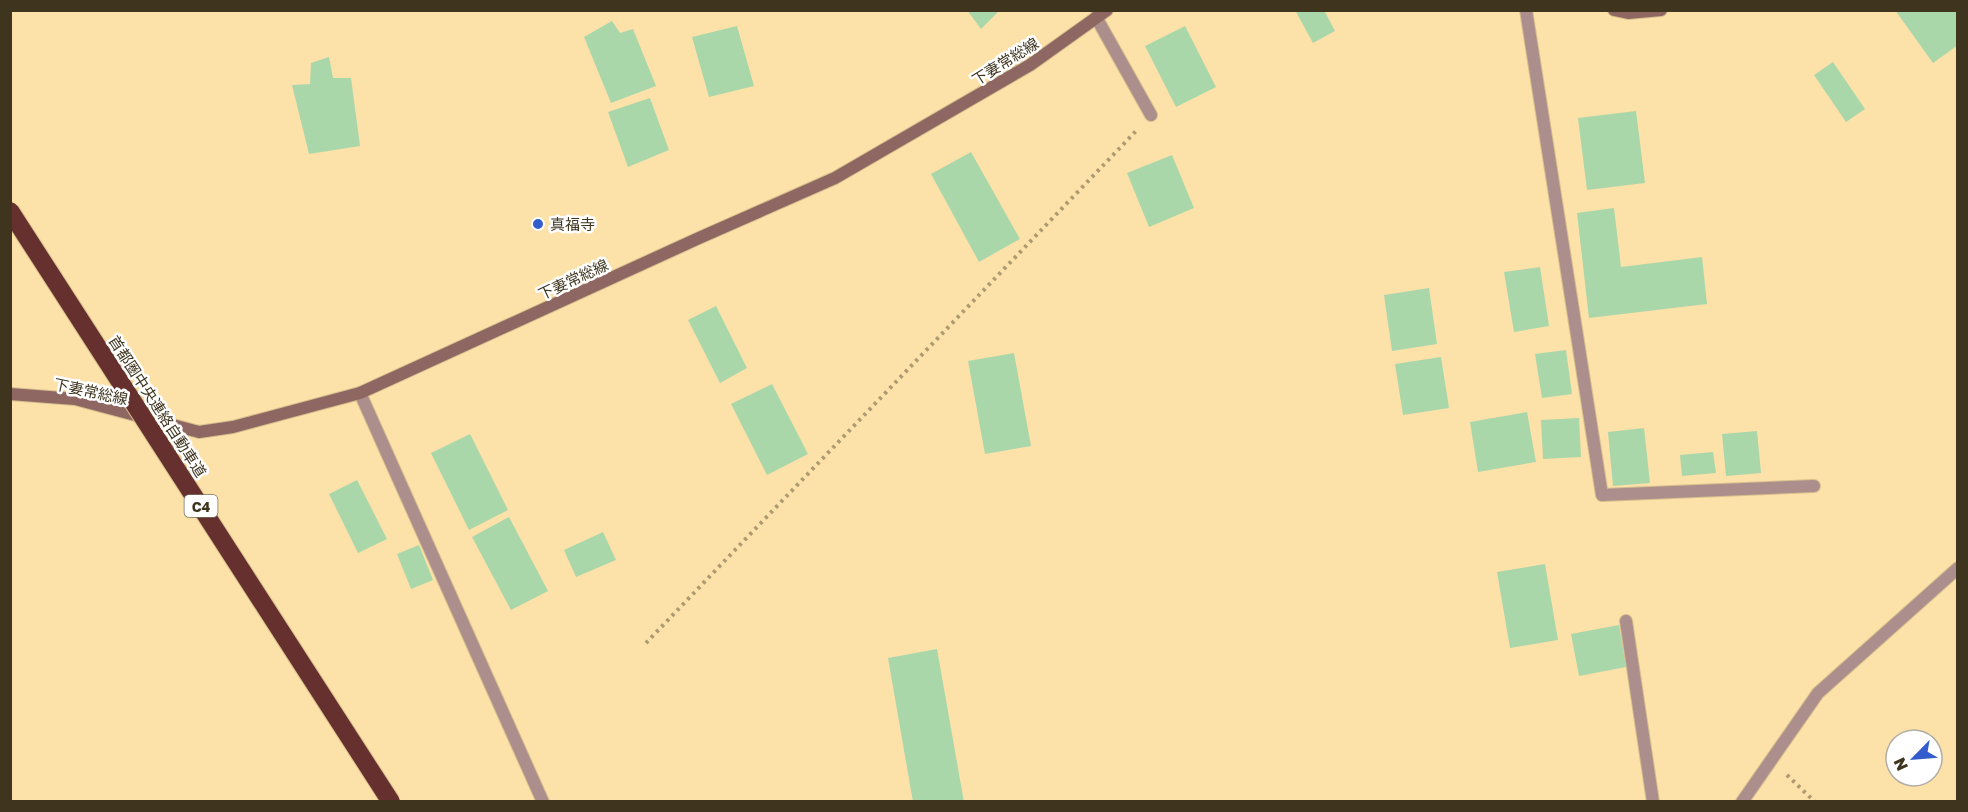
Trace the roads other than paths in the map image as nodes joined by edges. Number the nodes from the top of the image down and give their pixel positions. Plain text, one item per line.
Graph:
1 (1107, 10) edge
2 (1526, 10) edge
3 (1614, 10) edge
4 (1661, 10) edge
5 (1096, 17) junction
6 (1151, 115) road end
7 (10, 211) edge
8 (360, 393) junction
9 (10, 394) edge
10 (1814, 486) dead end
11 (1958, 568) edge
12 (1626, 621) dead end
13 (391, 801) edge
14 (543, 801) edge
15 (1653, 801) edge
16 (1742, 801) edge

1 - 5 main road, 下妻常総線
2 - 10 street
3 - 4 main road
5 - 6 street
5 - 8 main road, 下妻常総線
7 - 13 highway, 首都圏中央連絡自動車道 / C4, bridge
8 - 9 main road, 下妻常総線
8 - 14 street
11 - 16 street
12 - 15 street

